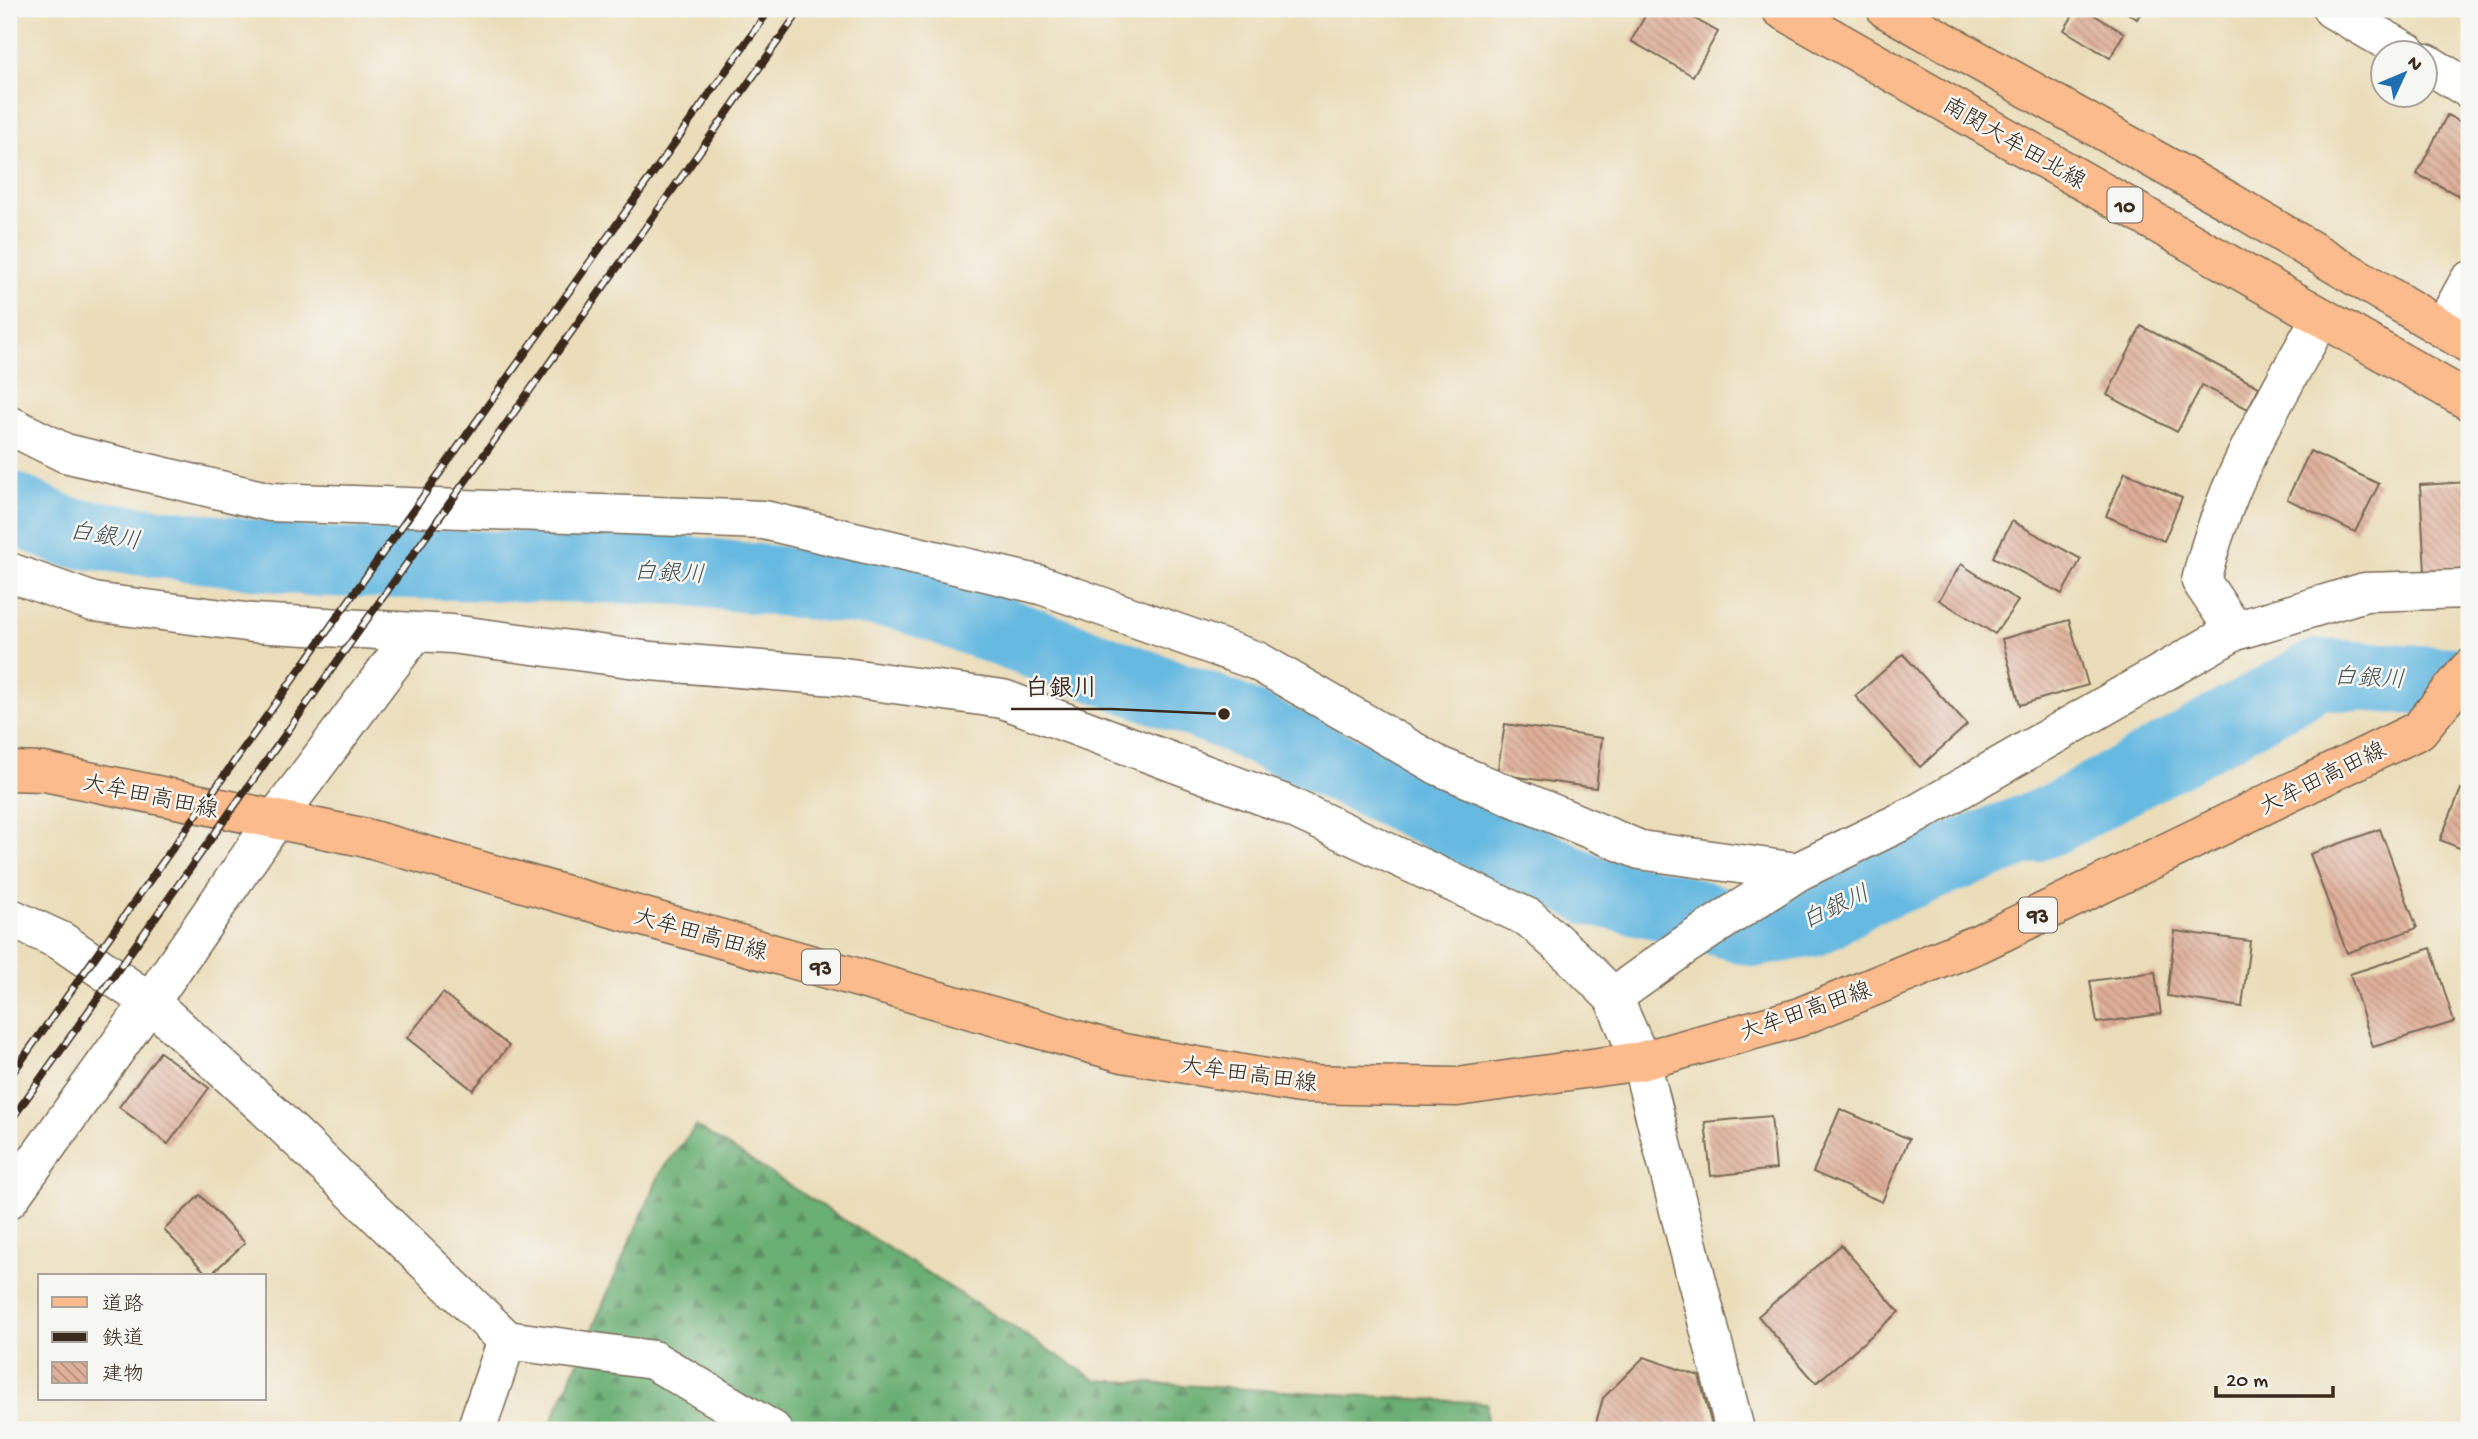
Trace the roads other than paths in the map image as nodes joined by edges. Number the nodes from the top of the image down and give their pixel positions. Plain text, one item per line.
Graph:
1 (1781, 9) edge
2 (1886, 9) edge
3 (2332, 9) edge
4 (2383, 38) edge
5 (2440, 69) edge
6 (2467, 82) edge
7 (2469, 281) edge
8 (2321, 317) junction
9 (2456, 336) edge
10 (2469, 401) edge
11 (9, 425) edge
12 (9, 572) edge
13 (2469, 589) edge
14 (2235, 631) junction
15 (415, 632) junction
16 (2469, 670) edge
17 (9, 771) edge
18 (275, 820) junction
19 (1787, 879) junction
20 (9, 917) edge
21 (1613, 997) junction
22 (150, 1002) junction
23 (1641, 1061) junction
24 (9, 1199) edge
25 (507, 1340) junction
26 (476, 1430) edge
27 (772, 1430) edge
28 (1735, 1430) edge

1 - 8 main road, 南関大牟田北線 / 10
2 - 9 main road, 10
3 - 4 street
5 - 6 street
7 - 9 street
8 - 10 main road, 南関大牟田北線 / 10
8 - 14 street
11 - 19 street
12 - 15 street
13 - 14 street
14 - 19 street
15 - 18 street
15 - 21 street
16 - 23 main road, 大牟田高田線 / 93
17 - 18 main road, 大牟田高田線 / 93
18 - 22 street
18 - 23 main road, 大牟田高田線 / 93
19 - 21 street
20 - 22 street
21 - 23 street
22 - 24 street
22 - 25 street
23 - 28 street
25 - 26 street
25 - 27 street

